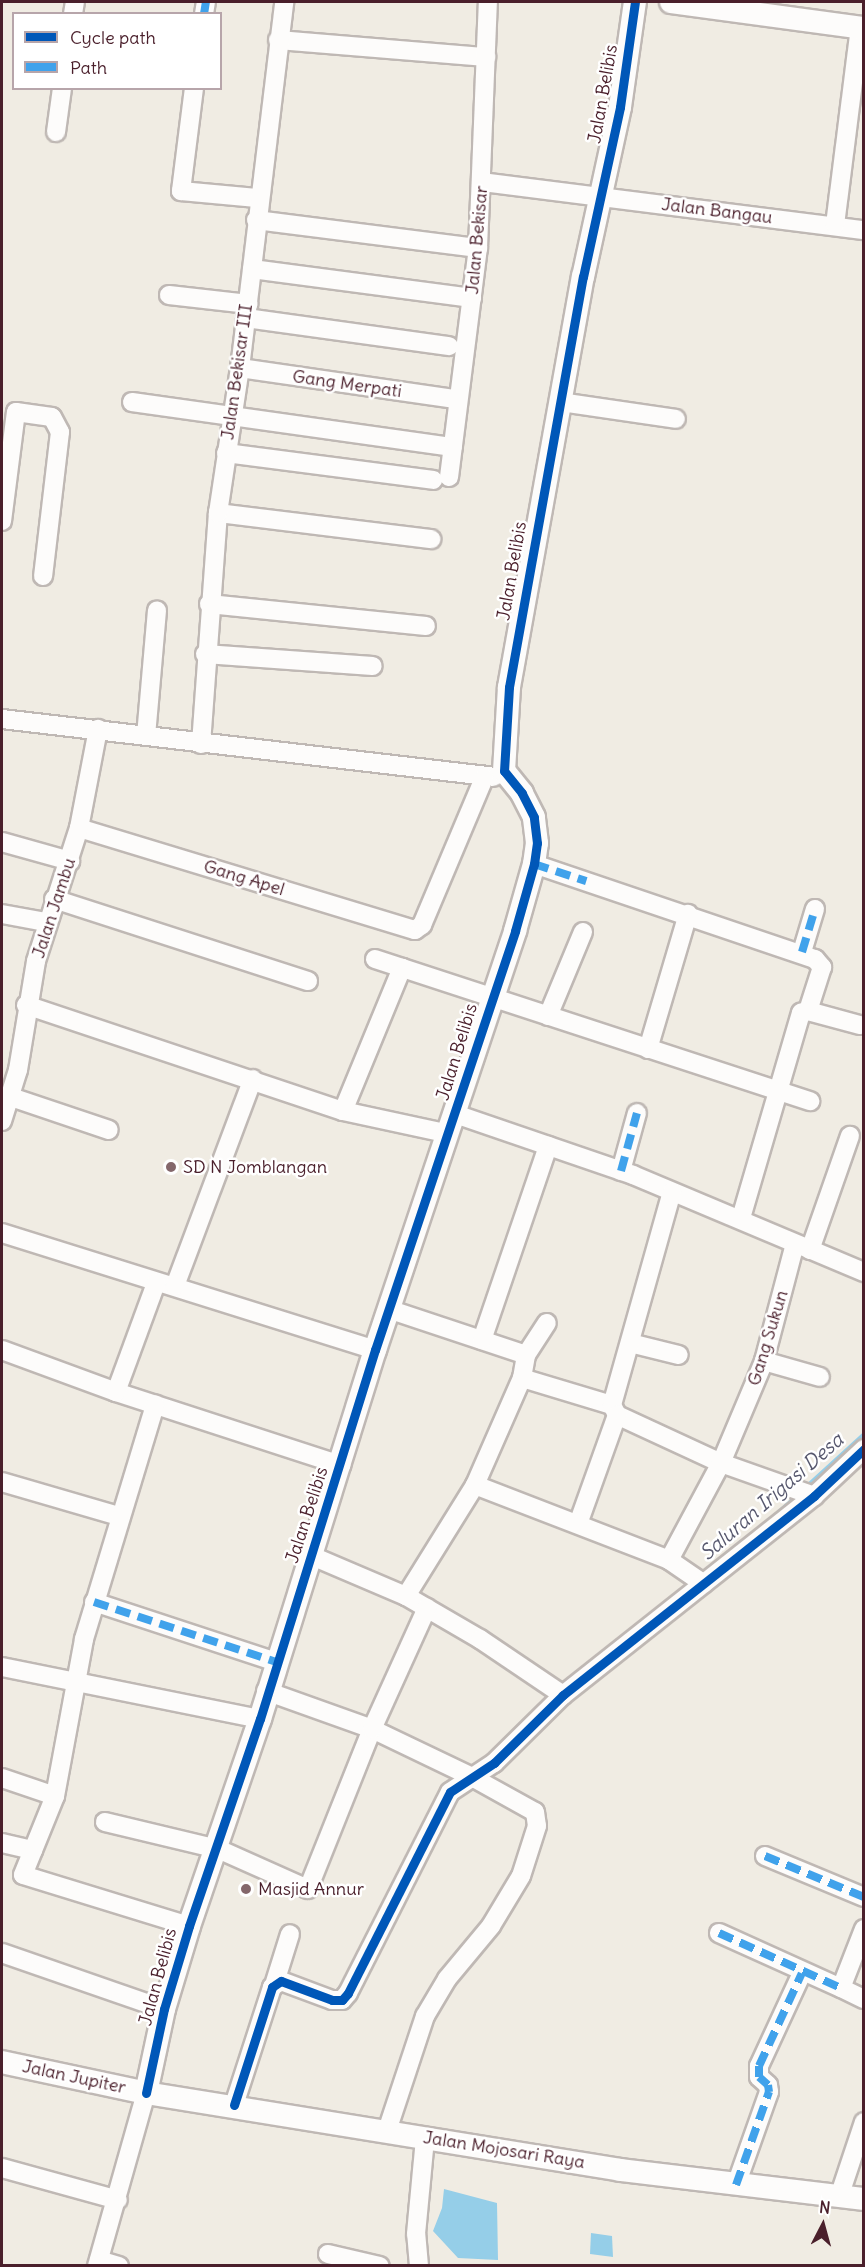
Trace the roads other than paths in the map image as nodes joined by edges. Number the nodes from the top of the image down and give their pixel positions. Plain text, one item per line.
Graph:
1 (284, 2) edge
2 (488, 2) edge
3 (635, 2) edge
4 (671, 2) edge
5 (695, 3) edge
6 (862, 27) edge
7 (278, 40) junction
8 (486, 57) junction
9 (62, 90) edge
10 (194, 90) edge
11 (56, 132) dead end
12 (482, 182) junction
13 (257, 198) junction
14 (600, 198) junction
15 (256, 220) junction
16 (835, 225) junction
17 (864, 230) edge
18 (477, 248) junction
19 (252, 269) junction
20 (169, 295) dead end
21 (472, 298) junction
22 (247, 311) junction
23 (449, 346) dead end
24 (240, 368) junction
25 (454, 399) dead end
26 (132, 402) dead end
27 (560, 402) junction
28 (230, 418) junction
29 (676, 419) dead end
30 (453, 447) junction
31 (226, 453) junction
32 (218, 513) junction
33 (2, 521) edge
34 (431, 539) dead end
35 (43, 576) dead end
36 (209, 604) junction
37 (157, 610) dead end
38 (426, 626) dead end
39 (205, 654) junction
40 (373, 666) dead end
41 (2, 718) edge
42 (98, 729) junction
43 (146, 736) junction
44 (201, 744) junction
45 (494, 775) junction
46 (79, 828) junction
47 (2, 842) edge
48 (70, 861) junction
49 (534, 864) junction
50 (54, 899) junction
51 (815, 909) dead end
52 (2, 914) edge
53 (688, 914) junction
54 (46, 922) junction
55 (584, 932) dead end
56 (802, 952) junction
57 (375, 959) dead end
58 (402, 968) junction
59 (308, 981) dead end
60 (492, 996) junction
61 (26, 1005) junction
62 (808, 1011) junction
63 (548, 1016) junction
64 (860, 1025) dead end
65 (648, 1049) junction
66 (10, 1067) edge
67 (253, 1079) junction
68 (780, 1092) junction
69 (11, 1097) junction
70 (810, 1101) dead end
71 (344, 1111) junction
72 (637, 1113) dead end
73 (2, 1121) edge
74 (452, 1124) junction
75 (109, 1130) dead end
76 (850, 1136) dead end
77 (548, 1146) junction
78 (621, 1171) junction
79 (672, 1192) junction
80 (741, 1218) junction
81 (2, 1233) edge
82 (802, 1247) junction
83 (864, 1272) edge
84 (156, 1283) junction
85 (175, 1286) junction
86 (388, 1309) junction
87 (547, 1323) dead end
88 (482, 1340) junction
89 (630, 1344) junction
90 (2, 1350) edge
91 (375, 1350) junction
92 (526, 1355) junction
93 (679, 1355) dead end
94 (765, 1361) junction
95 (820, 1377) dead end
96 (522, 1378) junction
97 (116, 1392) junction
98 (155, 1405) junction
99 (615, 1410) junction
100 (864, 1449) edge
101 (721, 1463) junction
102 (341, 1465) junction
103 (2, 1482) edge
104 (476, 1485) junction
105 (814, 1496) junction
106 (118, 1516) junction
107 (578, 1524) junction
108 (312, 1556) junction
109 (669, 1560) junction
110 (704, 1584) junction
111 (406, 1596) junction
112 (94, 1602) junction
113 (427, 1608) junction
114 (276, 1662) junction
115 (2, 1667) edge
116 (76, 1679) junction
117 (266, 1691) junction
118 (563, 1695) junction
119 (260, 1719) junction
120 (372, 1729) junction
121 (470, 1776) junction
122 (2, 1778) edge
123 (55, 1796) junction
124 (105, 1822) dead end
125 (2, 1843) edge
126 (218, 1848) junction
127 (33, 1850) junction
128 (765, 1856) dead end
129 (864, 1897) edge
130 (189, 1926) junction
131 (864, 1929) edge
132 (719, 1933) dead end
133 (290, 1934) dead end
134 (2, 1953) edge
135 (802, 1973) junction
136 (275, 1982) junction
137 (841, 1988) junction
138 (864, 1999) edge
139 (164, 2009) junction
140 (2, 2061) edge
141 (146, 2093) junction
142 (234, 2105) junction
143 (864, 2122) edge
144 (387, 2131) junction
145 (425, 2138) junction
146 (2, 2168) edge
147 (736, 2185) junction
148 (839, 2197) junction
149 (864, 2199) edge
150 (118, 2200) junction
151 (328, 2254) dead end
152 (98, 2263) edge
153 (119, 2265) edge
154 (380, 2265) edge
155 (419, 2265) edge

1 - 7 street, Jalan Bekisar III
2 - 8 street, Jalan Bekisar
3 - 14 street, Jalan Belibis
4 - 5 street
5 - 6 street
6 - 16 street
7 - 8 street
7 - 13 street, Jalan Bekisar III
8 - 12 street, Jalan Bekisar
9 - 11 street
10 - 13 street
12 - 14 street, Jalan Bangau
12 - 18 street, Jalan Bekisar
13 - 15 street, Jalan Bekisar III
14 - 16 street, Jalan Bangau
14 - 27 street, Jalan Belibis
15 - 18 street
15 - 19 street, Jalan Bekisar III
16 - 17 street, Jalan Bangau
18 - 21 street, Jalan Bekisar
19 - 21 street
19 - 22 street, Jalan Bekisar III
20 - 22 street
21 - 30 street, Jalan Bekisar
22 - 23 street
22 - 24 street, Jalan Bekisar III
24 - 25 street, Gang Merpati
24 - 28 street, Jalan Bekisar III
26 - 28 street
27 - 29 street
27 - 45 street, Jalan Belibis
28 - 30 street
28 - 31 street, Jalan Bekisar III
30 - 31 street, Jalan Bekisar
31 - 32 street, Jalan Bekisar III
32 - 34 street
32 - 36 street, Jalan Bekisar III
33 - 35 street
36 - 38 street
36 - 39 street, Jalan Bekisar III
37 - 43 street
39 - 40 street
39 - 44 street, Jalan Bekisar III
41 - 42 street
42 - 43 street
42 - 46 street, Jalan Jambu
43 - 44 street
44 - 45 street
45 - 46 street, Gang Apel
45 - 49 street, Jalan Belibis
46 - 48 street, Jalan Jambu
47 - 48 street
48 - 50 street, Jalan Jambu
49 - 53 street
49 - 60 street, Jalan Belibis
50 - 54 street, Jalan Jambu
50 - 59 street
51 - 56 street
52 - 54 street
53 - 56 street
53 - 65 street
54 - 61 street, Jalan Jambu
55 - 63 street
56 - 62 street
57 - 58 street
58 - 60 street
58 - 71 street
60 - 63 street
60 - 74 street, Jalan Belibis
61 - 66 street, Jalan Jambu
61 - 67 street
62 - 64 street
62 - 68 street
63 - 65 street
65 - 68 street
66 - 69 street, Jalan Jambu
67 - 71 street
67 - 85 street
68 - 70 street
68 - 80 street
69 - 73 street, Jalan Jambu
69 - 75 street
71 - 74 street
72 - 78 street
74 - 77 street
74 - 86 street, Jalan Belibis
76 - 82 street, Gang Sukun
77 - 78 street
77 - 88 street
78 - 79 street
79 - 80 street
79 - 89 street
80 - 82 street
81 - 84 street
82 - 83 street
82 - 94 street, Gang Sukun
84 - 85 street
84 - 97 street
85 - 91 street
86 - 88 street
86 - 91 street, Jalan Belibis
87 - 92 street
88 - 92 street
89 - 93 street
89 - 99 street
90 - 97 street
91 - 102 street, Jalan Belibis
92 - 96 street
94 - 95 street
94 - 101 street, Gang Sukun
96 - 99 street
96 - 104 street
97 - 98 street
98 - 102 street
98 - 106 street
99 - 101 street
99 - 107 street
100 - 105 street
101 - 105 street
101 - 109 street, Gang Sukun
102 - 108 street, Jalan Belibis
103 - 106 street
104 - 107 street
104 - 111 street
105 - 110 street
106 - 112 street
107 - 109 street
108 - 111 street
108 - 114 street, Jalan Belibis
109 - 110 street
110 - 118 street
111 - 113 street
112 - 114 street
112 - 116 street
113 - 118 street
113 - 120 street
114 - 117 street, Jalan Belibis
115 - 116 street
116 - 119 street
116 - 123 street
117 - 119 street, Jalan Belibis
117 - 120 street
118 - 121 street
119 - 126 street, Jalan Belibis
120 - 121 street
120 - 126 street
121 - 136 street
121 - 144 street
122 - 123 street
123 - 127 street
124 - 126 street
125 - 127 street
126 - 130 street, Jalan Belibis
127 - 130 street
128 - 129 street
130 - 139 street, Jalan Belibis
131 - 137 street
132 - 135 street
133 - 136 street
134 - 139 street
135 - 137 street
135 - 147 street
136 - 142 street
137 - 138 street
139 - 141 street, Jalan Belibis
140 - 141 street, Jalan Jupiter
141 - 142 street, Jalan Mojosari Raya
141 - 150 street
142 - 144 street, Jalan Mojosari Raya
143 - 148 street
144 - 145 street, Jalan Mojosari Raya
145 - 147 street, Jalan Mojosari Raya
145 - 155 street
146 - 150 street
147 - 148 street, Jalan Mojosari Raya
148 - 149 street, Jalan Mojosari Raya
150 - 152 street
151 - 154 street
152 - 153 street

